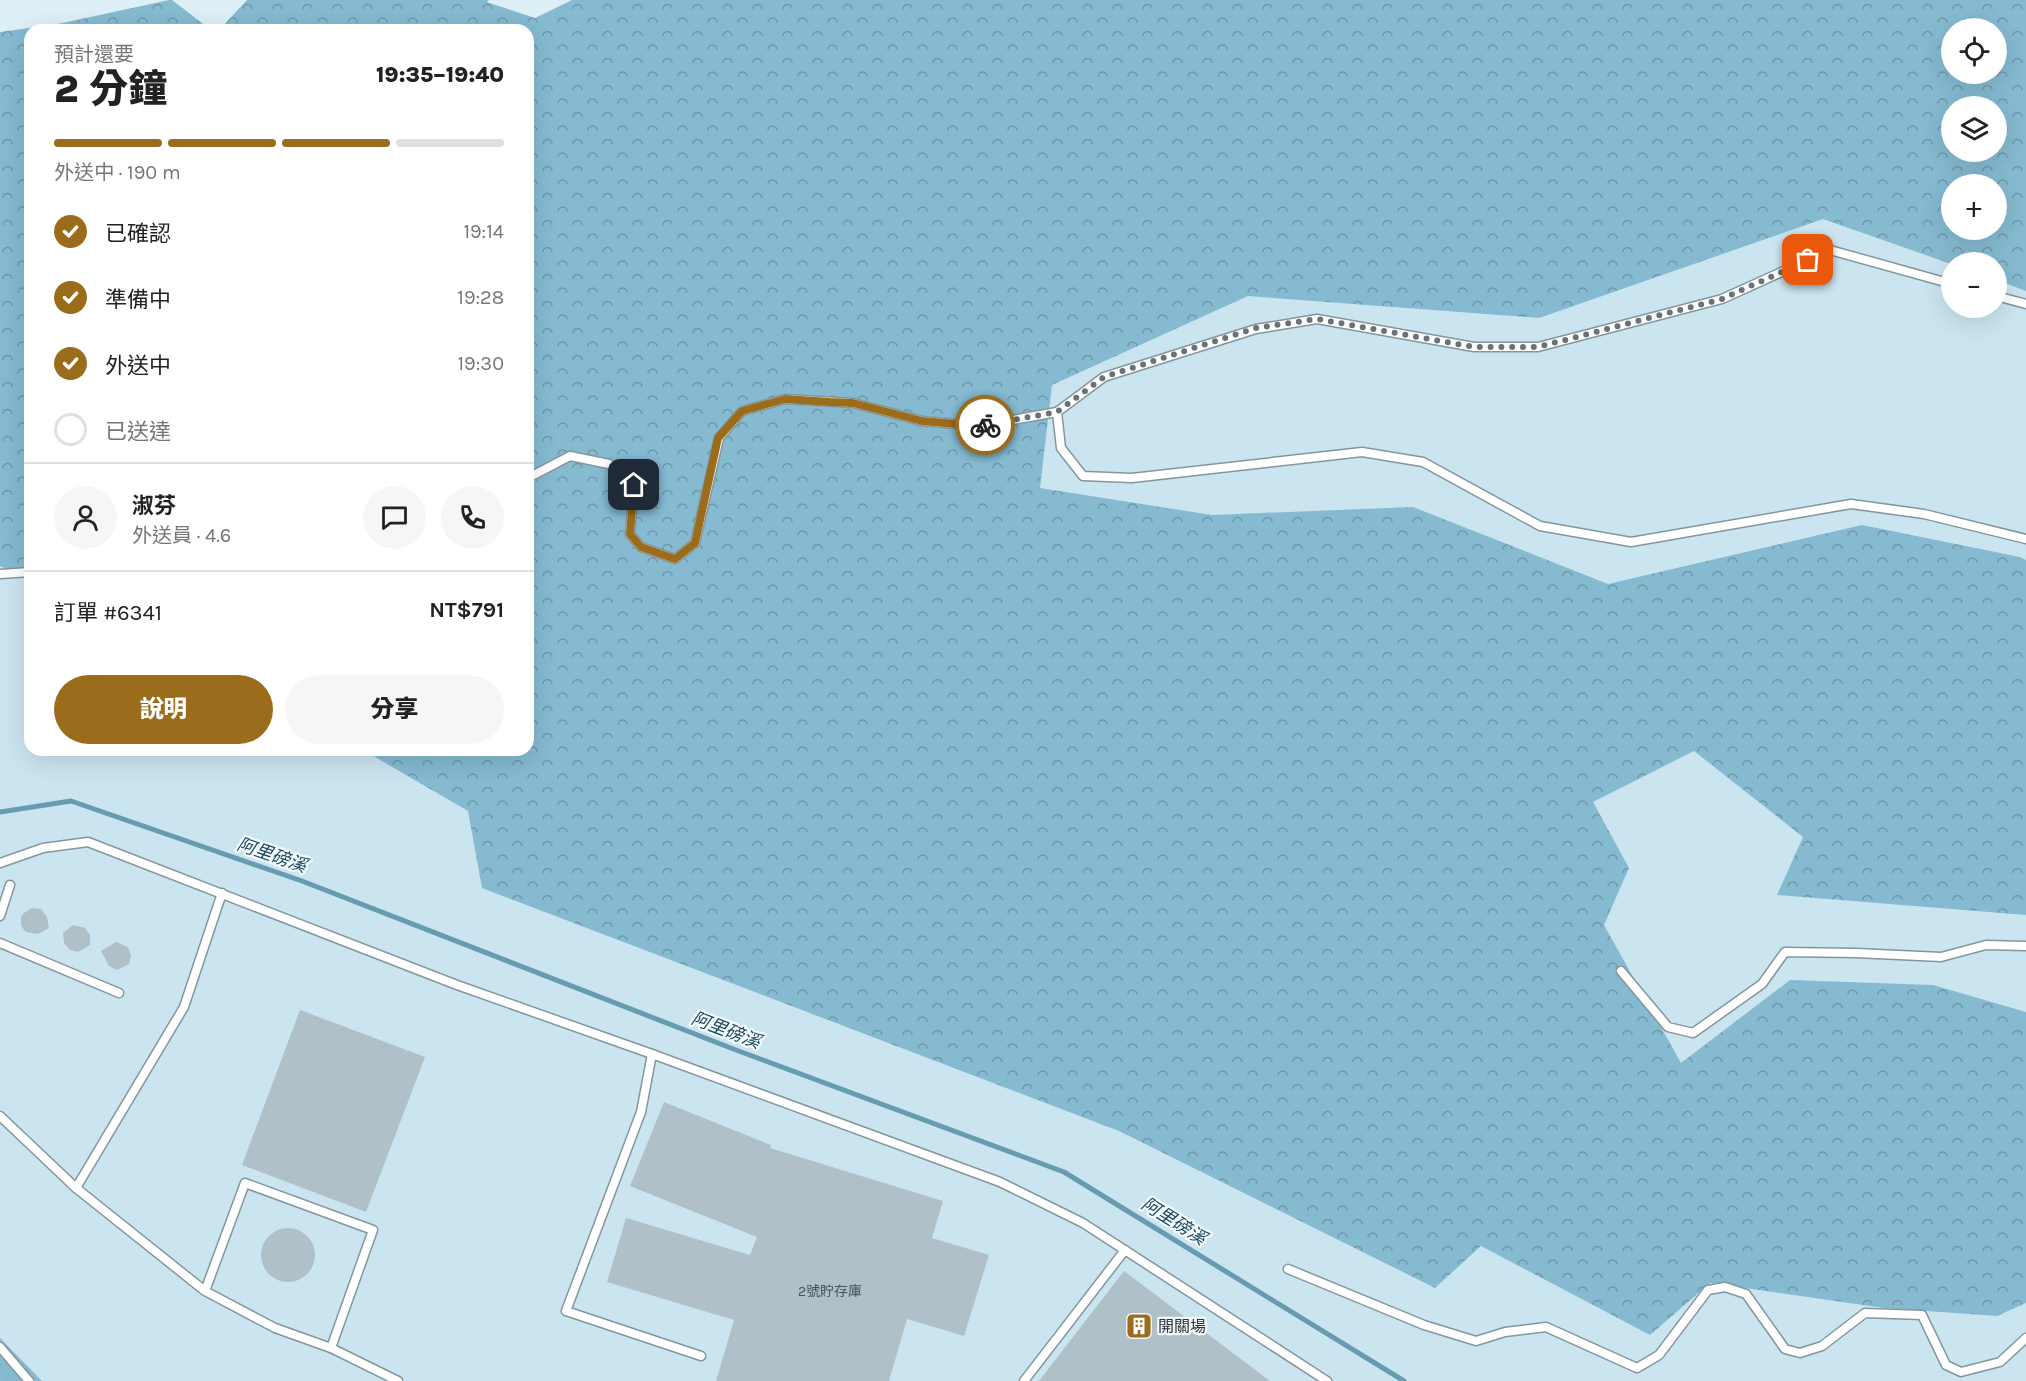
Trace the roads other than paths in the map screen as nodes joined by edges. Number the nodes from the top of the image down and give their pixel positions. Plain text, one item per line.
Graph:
1 (1941, 281) edge
2 (2007, 299) edge
3 (2026, 304) edge
4 (1057, 412) junction
5 (534, 475) edge
6 (2026, 539) edge
7 (24, 572) edge
8 (0, 574) edge
9 (0, 863) edge
10 (10, 885) dead end
11 (222, 893) junction
12 (0, 916) edge
13 (0, 943) edge
14 (2026, 946) edge
15 (1621, 971) dead end
16 (119, 993) dead end
17 (652, 1054) junction
18 (0, 1116) edge
19 (76, 1188) junction
20 (1125, 1250) junction
21 (1288, 1269) dead end
22 (206, 1291) junction
23 (2026, 1338) edge
24 (0, 1347) edge
25 (331, 1348) junction
26 (702, 1356) dead end
27 (29, 1381) edge
28 (398, 1381) edge
29 (1024, 1381) edge
30 (1327, 1381) edge

1 - 4 lane
2 - 3 lane
4 - 5 lane
4 - 6 lane
7 - 8 lane
9 - 11 lane
10 - 12 lane
11 - 17 lane
11 - 19 lane
13 - 16 lane
14 - 15 lane
17 - 20 lane
17 - 26 lane
18 - 19 lane
19 - 22 lane
20 - 29 lane
20 - 30 lane
21 - 23 lane
22 - 25 lane
22 - 25 lane
24 - 27 lane
25 - 28 lane

